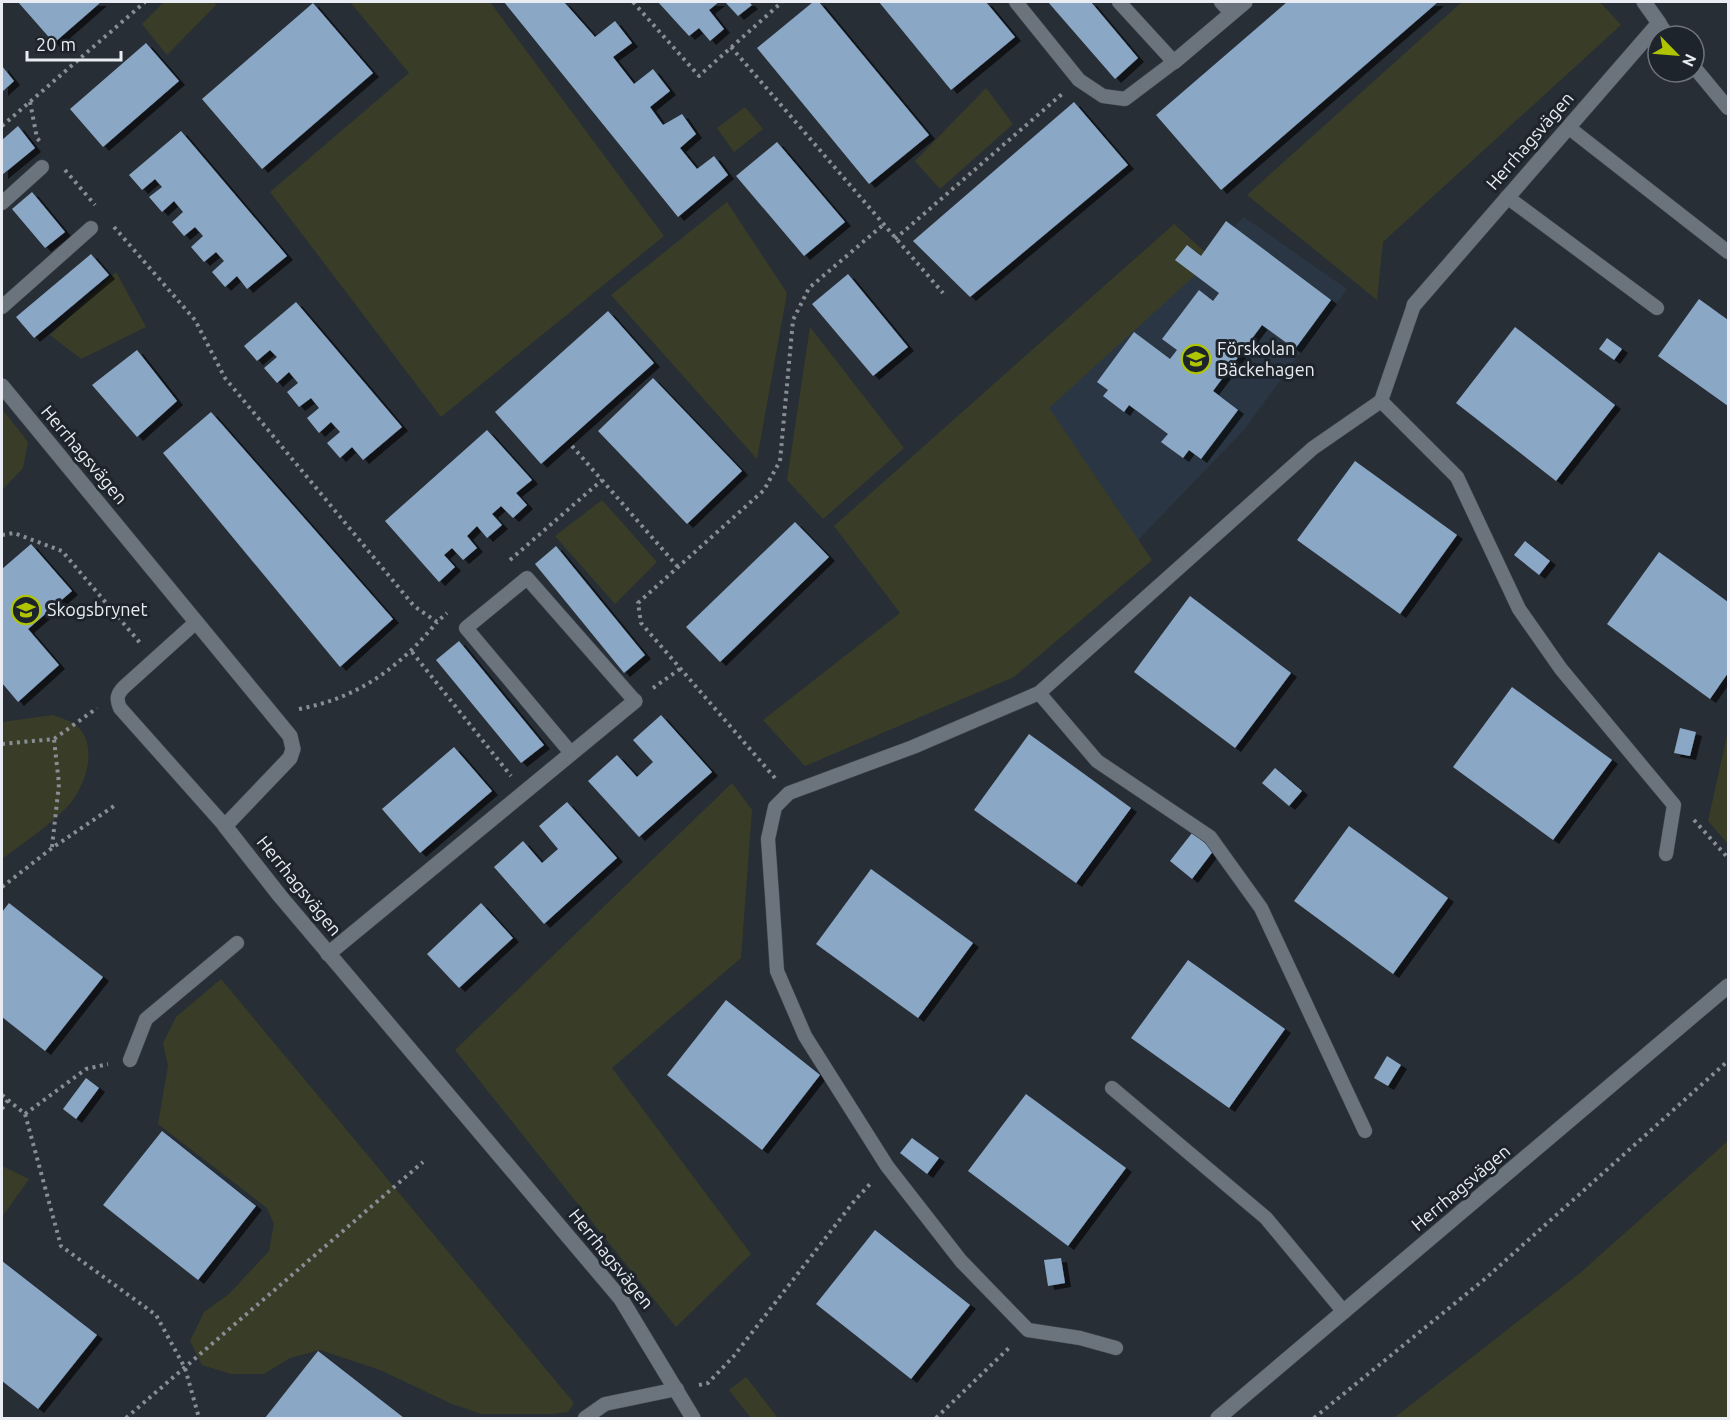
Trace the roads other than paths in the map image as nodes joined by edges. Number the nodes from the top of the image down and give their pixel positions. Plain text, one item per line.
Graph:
1 (1016, 2) edge
2 (1119, 2) edge
3 (1245, 2) edge
4 (1644, 2) edge
5 (1226, 7) edge
6 (1659, 23) joint
7 (1174, 62) junction
8 (1706, 81) edge
9 (1728, 108) edge
10 (1568, 127) junction
11 (42, 167) dead end
12 (1507, 197) junction
13 (2, 203) edge
14 (91, 228) dead end
15 (1728, 252) edge
16 (1414, 305) joint
17 (2, 307) edge
18 (1657, 308) dead end
19 (2, 386) edge
20 (1381, 402) junction
21 (195, 623) junction
22 (1039, 693) junction
23 (635, 701) joint
24 (571, 753) junction
25 (225, 826) junction
26 (1666, 854) dead end
27 (237, 943) dead end
28 (328, 954) junction
29 (1728, 986) edge
30 (130, 1060) road end
31 (1112, 1088) dead end
32 (1365, 1131) dead end
33 (1344, 1312) junction
34 (1116, 1348) dead end
35 (676, 1389) junction
36 (585, 1419) edge
37 (693, 1419) edge
38 (1218, 1419) edge

1 - 7 lane
2 - 7 lane
3 - 5 street
4 - 6 street
5 - 7 street
6 - 10 street, Herrhagsvägen
8 - 9 lane
10 - 12 street, Herrhagsvägen
10 - 15 lane
11 - 13 lane
12 - 16 street, Herrhagsvägen
12 - 18 lane
14 - 17 lane
16 - 20 lane
19 - 21 street, Herrhagsvägen
20 - 22 lane
20 - 26 lane
21 - 25 street, Herrhagsvägen
21 - 25 lane
22 - 32 lane
22 - 34 lane
23 - 24 street
23 - 24 lane
24 - 28 street
25 - 28 street, Herrhagsvägen
27 - 30 lane
28 - 35 street, Herrhagsvägen
29 - 33 street, Herrhagsvägen
31 - 33 lane
33 - 38 street, Herrhagsvägen
35 - 36 lane
35 - 37 street, Herrhagsvägen

